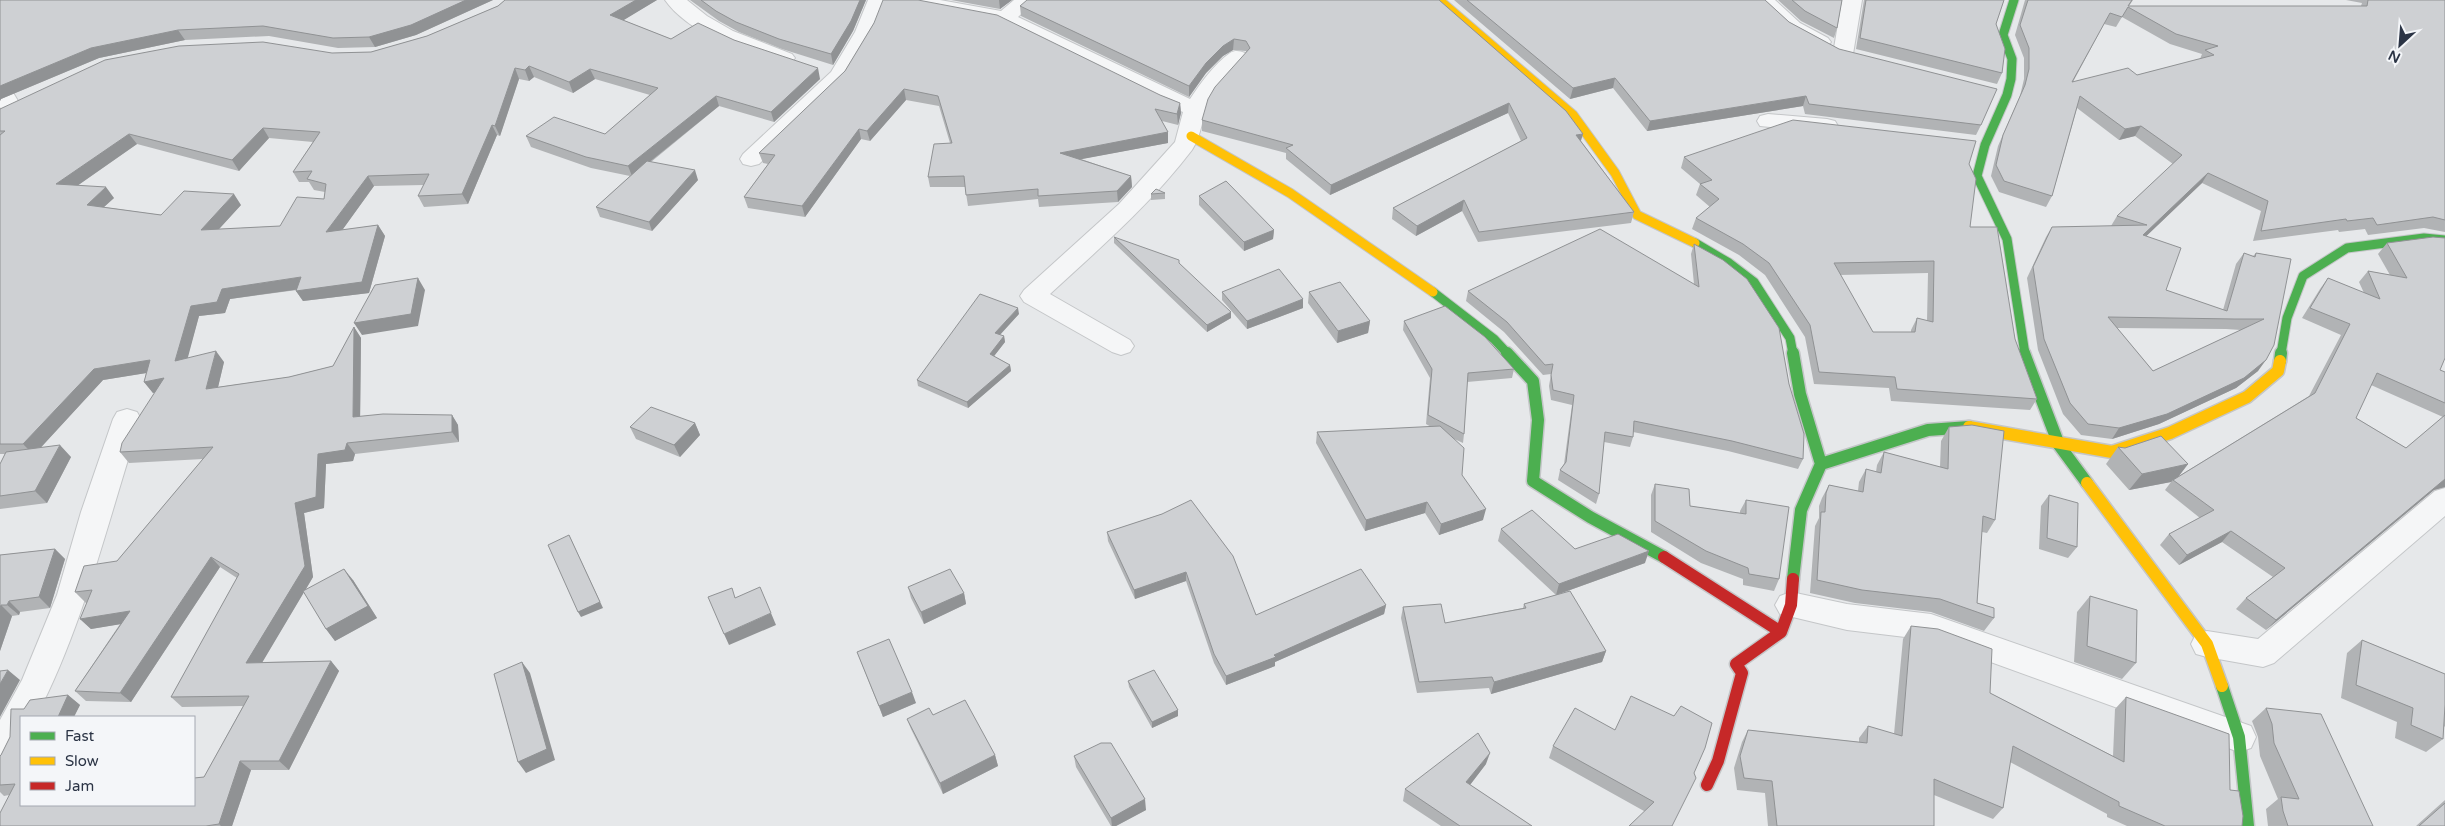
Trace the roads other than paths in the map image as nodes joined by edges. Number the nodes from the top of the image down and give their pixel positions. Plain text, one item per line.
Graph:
1 (675, 0) edge
2 (878, 0) edge
3 (908, 0) edge
4 (1026, 0) edge
5 (1439, 0) edge
6 (1763, 0) edge
7 (1852, 0) edge
8 (2014, 0) edge
9 (973, 6) edge
10 (1005, 18) junction
11 (1843, 54) junction
12 (1238, 57) dead end
13 (1866, 60) edge
14 (821, 69) junction
15 (1196, 109) junction
16 (1768, 121) dead end
17 (1848, 128) edge
18 (1191, 136) junction
19 (751, 159) dead end
20 (2445, 240) edge
21 (1121, 346) dead end
22 (127, 419) dead end
23 (2059, 445) junction
24 (1821, 464) junction
25 (2445, 500) edge
26 (1786, 619) junction
27 (2207, 644) junction
28 (2239, 737) junction
29 (0, 753) edge
30 (1707, 785) dead end
31 (2248, 826) edge

1 - 14 street
2 - 14 street
3 - 9 street
4 - 10 street
5 - 24 street
6 - 11 street
7 - 11 street
8 - 23 street
9 - 10 street
10 - 15 street
11 - 13 street
12 - 15 street
14 - 19 street
15 - 18 street
16 - 17 street
18 - 21 street
18 - 26 street
20 - 23 street
22 - 29 street
23 - 24 street
23 - 27 street
24 - 26 street
25 - 27 street
26 - 28 street
26 - 30 street
27 - 28 street
28 - 31 street

